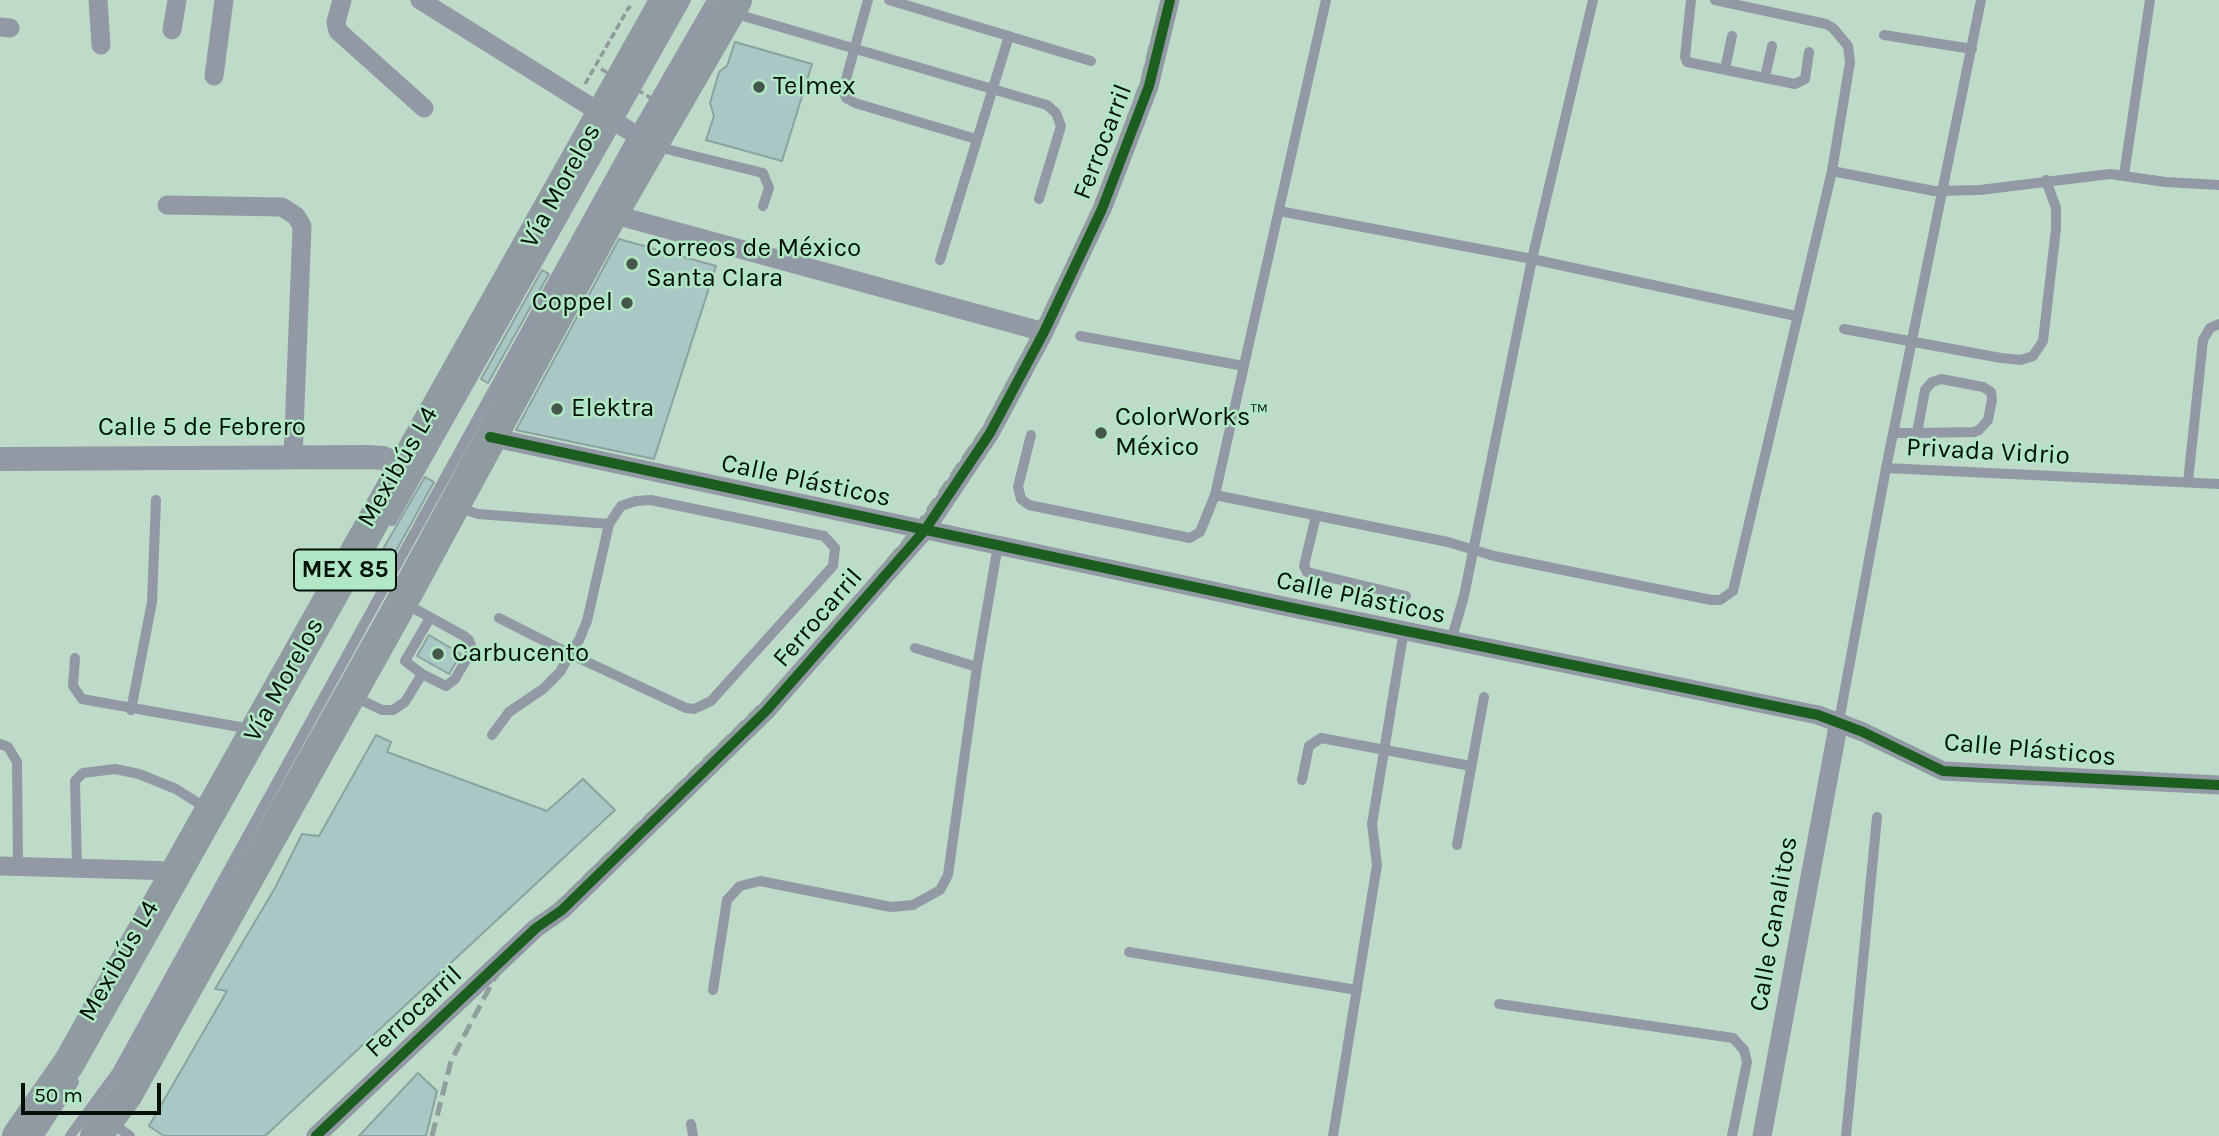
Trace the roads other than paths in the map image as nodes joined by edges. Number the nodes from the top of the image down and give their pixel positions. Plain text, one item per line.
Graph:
1 (98, 0) edge
2 (177, 0) edge
3 (225, 0) edge
4 (342, 0) edge
5 (420, 0) edge
6 (666, 0) edge
7 (686, 0) edge
8 (868, 0) edge
9 (889, 0) edge
10 (1170, 0) edge
11 (1326, 0) edge
12 (1593, 0) edge
13 (1691, 0) edge
14 (1715, 0) edge
15 (1981, 0) edge
16 (2150, 0) edge
17 (725, 4) edge
18 (172, 30) dead end
19 (1884, 35) dead end
20 (1009, 36) junction
21 (1732, 36) dead end
22 (101, 45) dead end
23 (854, 46) junction
24 (1772, 46) dead end
25 (1972, 49) junction
26 (1809, 52) dead end
27 (1091, 61) dead end
28 (1725, 69) junction
29 (214, 76) dead end
30 (1765, 77) junction
31 (992, 88) junction
32 (424, 108) dead end
33 (609, 119) junction
34 (976, 139) junction
35 (643, 140) junction
36 (1832, 171) junction
37 (2124, 175) junction
38 (2046, 180) junction
39 (2219, 185) edge
40 (1944, 191) junction
41 (1039, 199) dead end
42 (167, 205) dead end
43 (763, 206) dead end
44 (1279, 211) junction
45 (612, 214) junction
46 (1532, 259) junction
47 (940, 260) dead end
48 (1796, 316) junction
49 (2219, 324) edge
50 (1844, 329) dead end
51 (1044, 332) junction
52 (1080, 336) dead end
53 (1912, 339) junction
54 (1244, 366) junction
55 (1893, 433) junction
56 (1917, 433) junction
57 (1031, 435) dead end
58 (490, 437) junction
59 (293, 458) junction
60 (0, 459) edge
61 (402, 467) junction
62 (1886, 468) junction
63 (2188, 482) junction
64 (2219, 484) edge
65 (1215, 495) junction
66 (156, 500) dead end
67 (453, 506) junction
68 (1316, 516) junction
69 (609, 524) junction
70 (925, 530) junction
71 (383, 536) dead end
72 (999, 545) junction
73 (1474, 550) junction
74 (1406, 596) dead end
75 (402, 602) junction
76 (430, 618) junction
77 (499, 618) dead end
78 (1404, 631) junction
79 (1451, 641) junction
80 (915, 649) dead end
81 (570, 654) junction
82 (75, 658) dead end
83 (977, 667) junction
84 (422, 674) junction
85 (349, 694) junction
86 (1484, 697) dead end
87 (131, 710) junction
88 (1839, 721) junction
89 (256, 730) junction
90 (492, 735) dead end
91 (0, 744) edge
92 (1384, 750) junction
93 (1471, 765) junction
94 (1303, 780) dead end
95 (2219, 785) edge
96 (210, 810) junction
97 (1878, 817) dead end
98 (1457, 845) dead end
99 (9, 866) edge
100 (78, 867) junction
101 (175, 871) junction
102 (1129, 952) dead end
103 (713, 990) dead end
104 (1357, 990) junction
105 (1499, 1004) dead end
106 (82, 1069) dead end
107 (691, 1124) dead end
108 (112, 1131) edge
109 (18, 1136) edge
110 (39, 1136) edge
111 (70, 1136) edge
112 (316, 1136) edge
113 (693, 1136) edge
114 (1333, 1136) edge
115 (1731, 1136) edge
116 (1762, 1136) edge
117 (1846, 1136) edge

1 - 22 street
2 - 18 street
3 - 29 street
4 - 32 street
5 - 33 street
6 - 33 main road, Vía Morelos / MEX 85
7 - 33 lane, Mexibús L4
8 - 23 lane
9 - 20 lane
10 - 51 street, Ferrocarril
11 - 44 lane
12 - 46 lane
13 - 28 lane
14 - 36 lane
15 - 25 lane
16 - 37 lane
17 - 23 lane
17 - 35 main road, MEX 85
19 - 25 lane
20 - 27 lane
20 - 31 lane
21 - 28 lane
23 - 31 lane
23 - 34 lane
24 - 30 lane
25 - 40 lane
26 - 30 lane
28 - 30 lane
31 - 34 lane
31 - 41 lane
33 - 35 street
33 - 61 main road, Vía Morelos / MEX 85
33 - 71 lane, Mexibús L4
34 - 47 lane
35 - 43 lane
35 - 45 main road, MEX 85
35 - 111 lane, Mexibús L4
36 - 40 lane
36 - 48 lane
37 - 38 lane
37 - 39 lane
38 - 40 lane
38 - 53 lane
40 - 53 lane
42 - 59 street
44 - 46 lane
44 - 54 lane
45 - 51 street
45 - 58 main road, MEX 85
46 - 48 lane
46 - 73 lane
48 - 73 lane
49 - 63 lane
50 - 53 lane
51 - 70 street, Ferrocarril
52 - 54 lane
53 - 55 lane
54 - 65 lane
55 - 56 lane
55 - 62 lane
56 - 56 lane
57 - 65 lane
58 - 67 main road, MEX 85
58 - 70 street, Calle Plásticos
59 - 60 street, Calle 5 de Febrero
59 - 61 street, Calle 5 de Febrero
61 - 89 main road, Vía Morelos / MEX 85
62 - 63 lane, Privada Vidrio
62 - 88 lane, Privada Vidrio
63 - 64 lane, Privada Vidrio
65 - 68 lane
66 - 87 lane
67 - 69 lane
67 - 75 main road, MEX 85
68 - 73 lane
68 - 74 lane
69 - 81 lane
69 - 81 lane
70 - 72 street, Calle Plásticos
70 - 112 street, Ferrocarril
72 - 78 street, Calle Plásticos
72 - 83 lane
73 - 79 lane
75 - 76 lane
75 - 85 main road, MEX 85
76 - 84 lane
76 - 84 lane
77 - 81 lane
78 - 79 street, Calle Plásticos
78 - 92 lane
79 - 88 street, Calle Plásticos
80 - 83 lane
81 - 90 lane
82 - 87 lane
83 - 103 lane
84 - 85 lane
85 - 108 main road, MEX 85
86 - 93 lane
87 - 89 lane
88 - 95 street, Calle Plásticos
88 - 116 street, Calle Canalitos
89 - 96 main road, Vía Morelos / MEX 85
91 - 99 lane
92 - 93 lane
92 - 94 lane
92 - 104 lane
93 - 98 lane
96 - 100 lane
96 - 101 main road, Vía Morelos / MEX 85
97 - 117 lane
99 - 100 street
100 - 101 street
101 - 109 main road, Vía Morelos / MEX 85
102 - 104 lane
104 - 114 lane
105 - 115 lane
106 - 110 lane
107 - 113 lane

